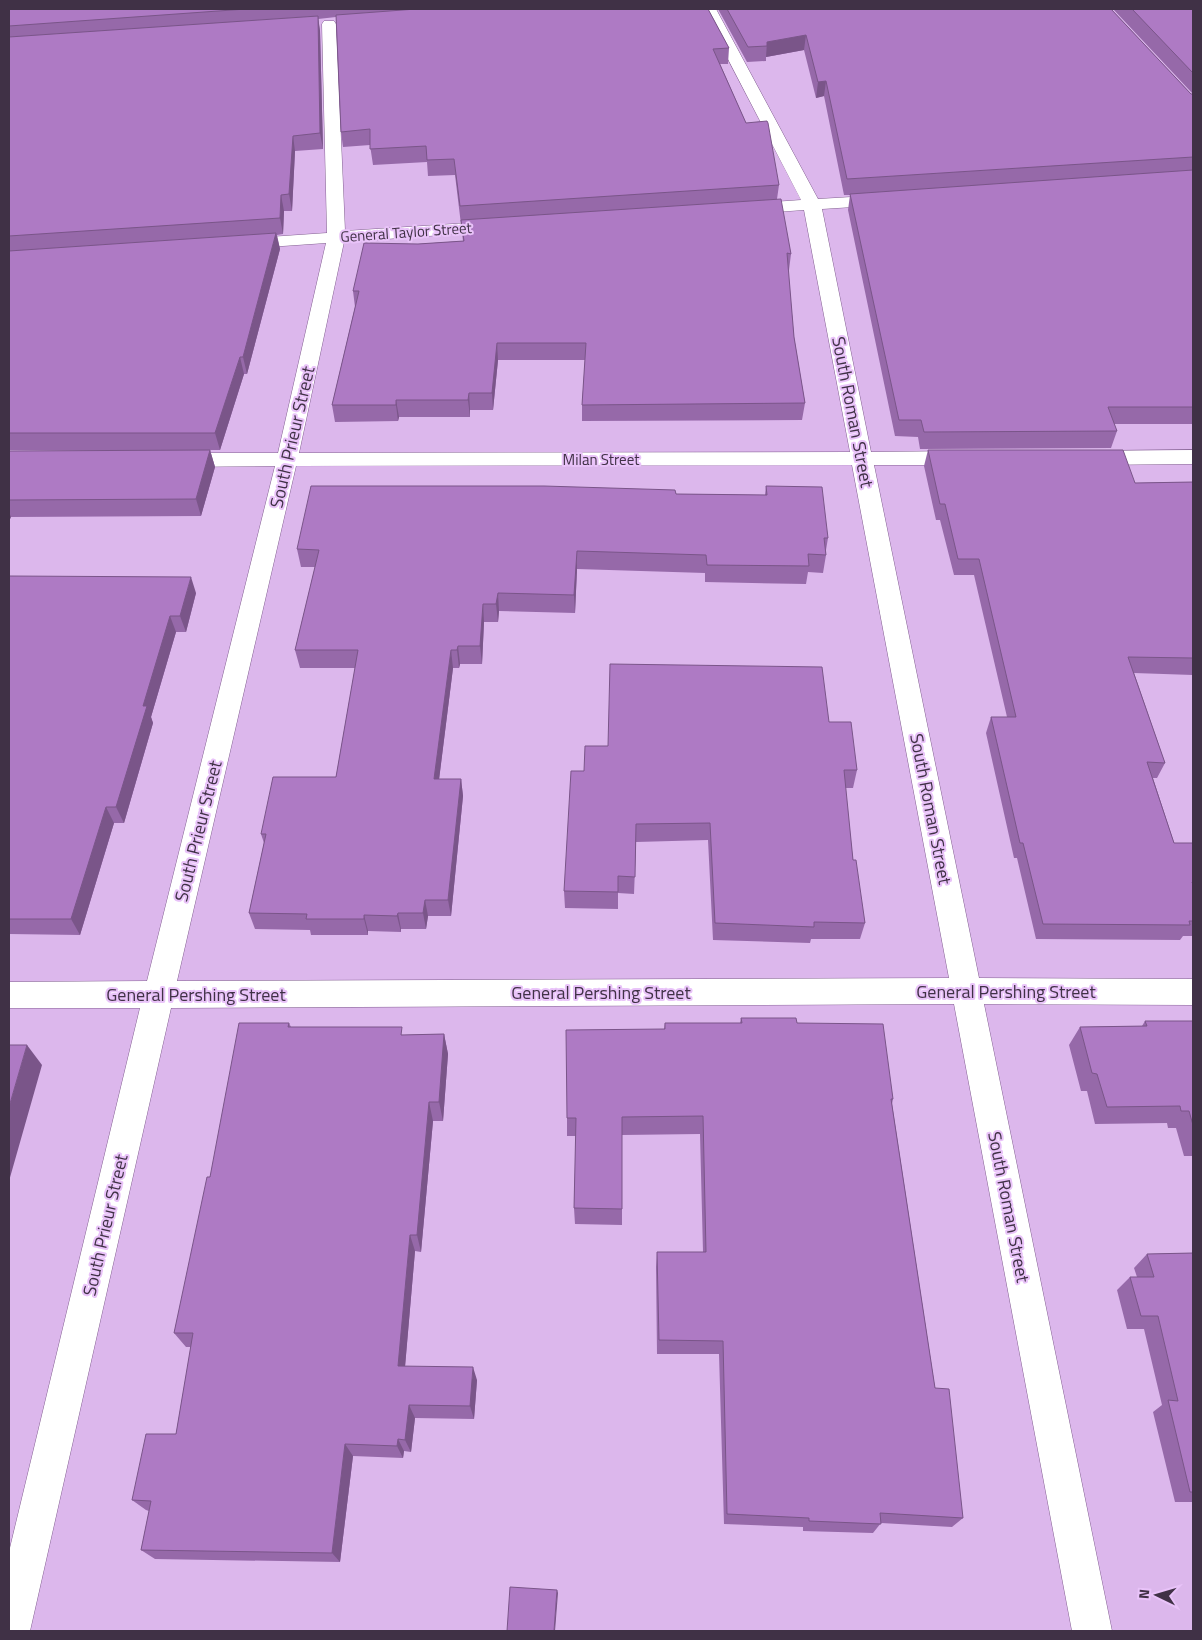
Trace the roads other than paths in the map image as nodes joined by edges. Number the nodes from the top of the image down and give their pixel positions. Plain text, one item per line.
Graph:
1 (709, 9) edge
2 (332, 24) dead end
3 (900, 199) edge
4 (812, 205) junction
5 (733, 210) edge
6 (514, 225) edge
7 (336, 237) junction
8 (227, 245) edge
9 (1193, 457) edge
10 (863, 458) junction
11 (980, 458) edge
12 (1067, 458) edge
13 (158, 460) edge
14 (287, 460) junction
15 (966, 991) junction
16 (1193, 992) edge
17 (159, 993) junction
18 (9, 995) edge
19 (10, 1631) edge
20 (1092, 1631) edge

1 - 4 street, South Roman Street
2 - 7 street, South Prieur Street
3 - 4 street
4 - 5 street
4 - 10 street, South Roman Street
6 - 7 street, General Taylor Street
7 - 8 street, General Taylor Street
7 - 14 street, South Prieur Street
9 - 12 street
10 - 11 street, Milan Street
10 - 14 street, Milan Street
10 - 15 street, South Roman Street
13 - 14 street, Milan Street
14 - 17 street, South Prieur Street
15 - 16 street, General Pershing Street
15 - 17 street, General Pershing Street
15 - 20 street, South Roman Street
17 - 18 street, General Pershing Street
17 - 19 street, South Prieur Street

